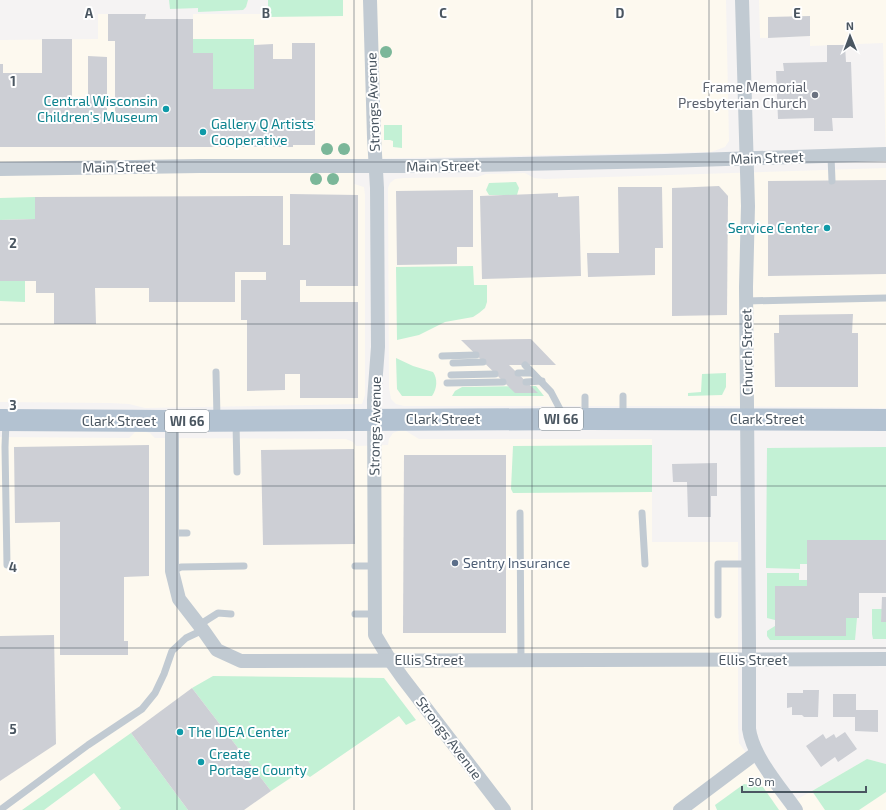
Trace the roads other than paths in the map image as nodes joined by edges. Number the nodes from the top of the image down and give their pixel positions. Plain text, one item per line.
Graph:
1 (370, 0) edge
2 (742, 0) edge
3 (886, 154) edge
4 (831, 156) junction
5 (746, 159) junction
6 (376, 166) junction
7 (0, 169) edge
8 (832, 181) dead end
9 (886, 298) edge
10 (746, 301) junction
11 (476, 355) dead end
12 (442, 356) dead end
13 (483, 362) dead end
14 (454, 363) dead end
15 (525, 365) dead end
16 (216, 372) dead end
17 (518, 373) dead end
18 (532, 373) junction
19 (495, 374) dead end
20 (451, 375) dead end
21 (542, 381) junction
22 (504, 382) dead end
23 (526, 382) dead end
24 (447, 383) dead end
25 (622, 396) dead end
26 (585, 397) dead end
27 (575, 419) junction
28 (623, 419) junction
29 (747, 419) junction
30 (3, 420) edge
31 (374, 420) junction
32 (886, 420) edge
33 (172, 421) junction
34 (226, 421) junction
35 (237, 472) dead end
36 (520, 513) dead end
37 (642, 513) dead end
38 (173, 533) junction
39 (187, 533) dead end
40 (645, 564) dead end
41 (748, 564) junction
42 (7, 565) dead end
43 (244, 566) dead end
44 (355, 566) dead end
45 (375, 566) junction
46 (172, 571) junction
47 (231, 614) dead end
48 (355, 614) dead end
49 (375, 614) junction
50 (718, 614) dead end
51 (201, 627) junction
52 (886, 659) edge
53 (390, 660) junction
54 (521, 660) junction
55 (749, 660) junction
56 (756, 753) junction
57 (0, 810) edge
58 (504, 810) edge
59 (680, 810) edge
60 (796, 810) edge

1 - 6 street, Strongs Avenue
2 - 5 street, Church Street
3 - 4 street, Main Street
4 - 5 street, Main Street
4 - 8 lane
5 - 6 street, Main Street
5 - 10 street, Church Street
6 - 7 street, Main Street
6 - 31 street, Strongs Avenue
9 - 10 lane
10 - 29 street, Church Street
11 - 12 lane
13 - 14 lane
15 - 18 lane
16 - 34 lane
17 - 18 lane
18 - 21 lane
19 - 20 lane
21 - 23 lane
21 - 27 lane
22 - 24 lane
25 - 28 lane
26 - 27 lane
27 - 28 main road, Clark Street / WI 66
27 - 31 main road, Clark Street / WI 66
28 - 29 main road, Clark Street / WI 66
29 - 32 main road, Clark Street / WI 66
29 - 41 street, Church Street
30 - 33 main road, Clark Street / WI 66
30 - 42 lane
31 - 34 main road, Clark Street / WI 66
31 - 45 street, Strongs Avenue
33 - 34 main road, Clark Street / WI 66
33 - 38 street, Ellis Street
34 - 35 lane
36 - 54 lane
37 - 40 lane
38 - 39 lane
38 - 46 street, Ellis Street
41 - 50 lane
41 - 55 street, Church Street
43 - 46 lane
44 - 45 lane
45 - 49 street, Strongs Avenue
46 - 51 street, Ellis Street
47 - 51 lane
48 - 49 lane
49 - 53 street, Strongs Avenue
51 - 53 street, Ellis Street
51 - 57 lane
52 - 55 street, Ellis Street
53 - 54 street, Ellis Street
53 - 58 street, Strongs Avenue
54 - 55 street, Ellis Street
55 - 56 street, Church Street
56 - 59 street
56 - 60 street, Church Street

